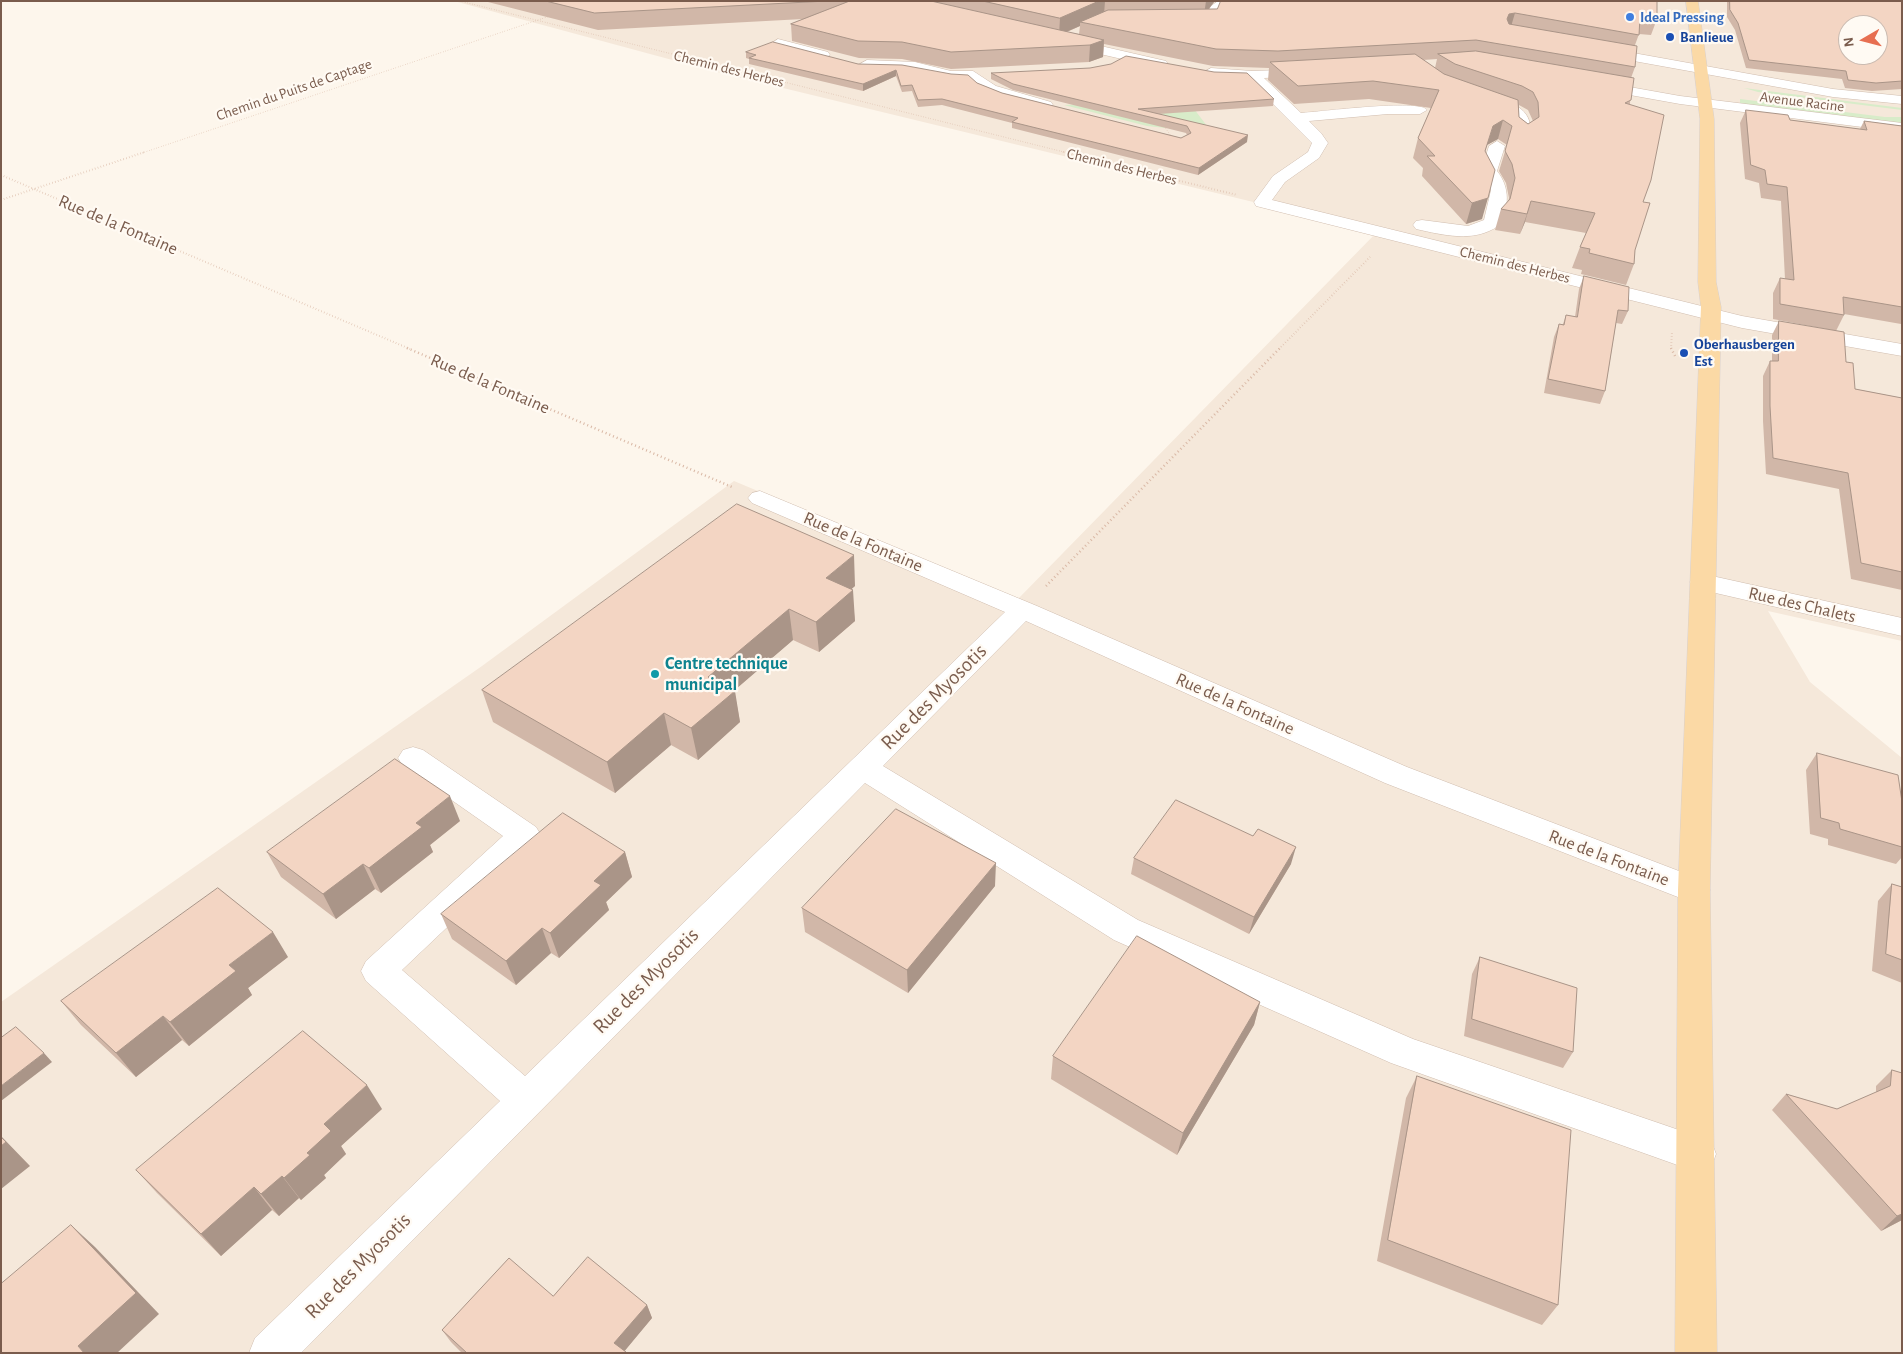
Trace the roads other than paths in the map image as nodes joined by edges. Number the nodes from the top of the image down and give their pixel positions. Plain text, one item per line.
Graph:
1 (1226, 1) edge
2 (1692, 1) edge
3 (1168, 22) edge
4 (1079, 32) edge
5 (778, 43) edge
6 (1587, 49) edge
7 (1123, 56) junction
8 (838, 59) edge
9 (853, 63) edge
10 (1105, 65) edge
11 (1175, 67) edge
12 (1194, 70) edge
13 (1701, 71) junction
14 (1321, 72) edge
15 (992, 74) edge
16 (1252, 74) junction
17 (973, 75) junction
18 (1585, 83) edge
19 (1704, 95) junction
20 (1469, 96) edge
21 (1902, 100) edge
22 (1055, 108) edge
23 (1420, 110) edge
24 (1902, 114) edge
25 (1298, 118) junction
26 (1902, 128) edge
27 (1523, 136) edge
28 (1497, 146) edge
29 (1267, 195) junction
30 (1709, 314) junction
31 (1902, 350) edge
32 (760, 498) road end
33 (1703, 582) junction
34 (1022, 610) junction
35 (1902, 627) edge
36 (413, 758) dead end
37 (863, 768) junction
38 (1694, 890) junction
39 (526, 1100) junction
40 (1697, 1154) junction
41 (270, 1353) edge
42 (1696, 1353) edge

1 - 3 street
2 - 13 main road
4 - 7 street
5 - 8 street
6 - 13 street
7 - 10 street
7 - 11 street
9 - 17 street
12 - 16 street
13 - 19 main road
13 - 21 street
14 - 16 street
15 - 17 street
16 - 25 street
17 - 22 street
18 - 19 street
19 - 24 street, Avenue Racine
19 - 26 street, Avenue Racine
19 - 30 main road
20 - 27 street
23 - 25 street
25 - 29 street
28 - 29 street
29 - 30 street, Chemin des Herbes
30 - 31 street, Chemin des Herbes
30 - 33 main road
32 - 34 street, Rue de la Fontaine
33 - 35 street, Rue des Chalets
33 - 38 main road
34 - 37 street, Rue des Myosotis
34 - 38 street, Rue de la Fontaine
36 - 39 street
37 - 39 street, Rue des Myosotis
37 - 40 street
38 - 40 main road
39 - 41 street, Rue des Myosotis
40 - 42 main road

